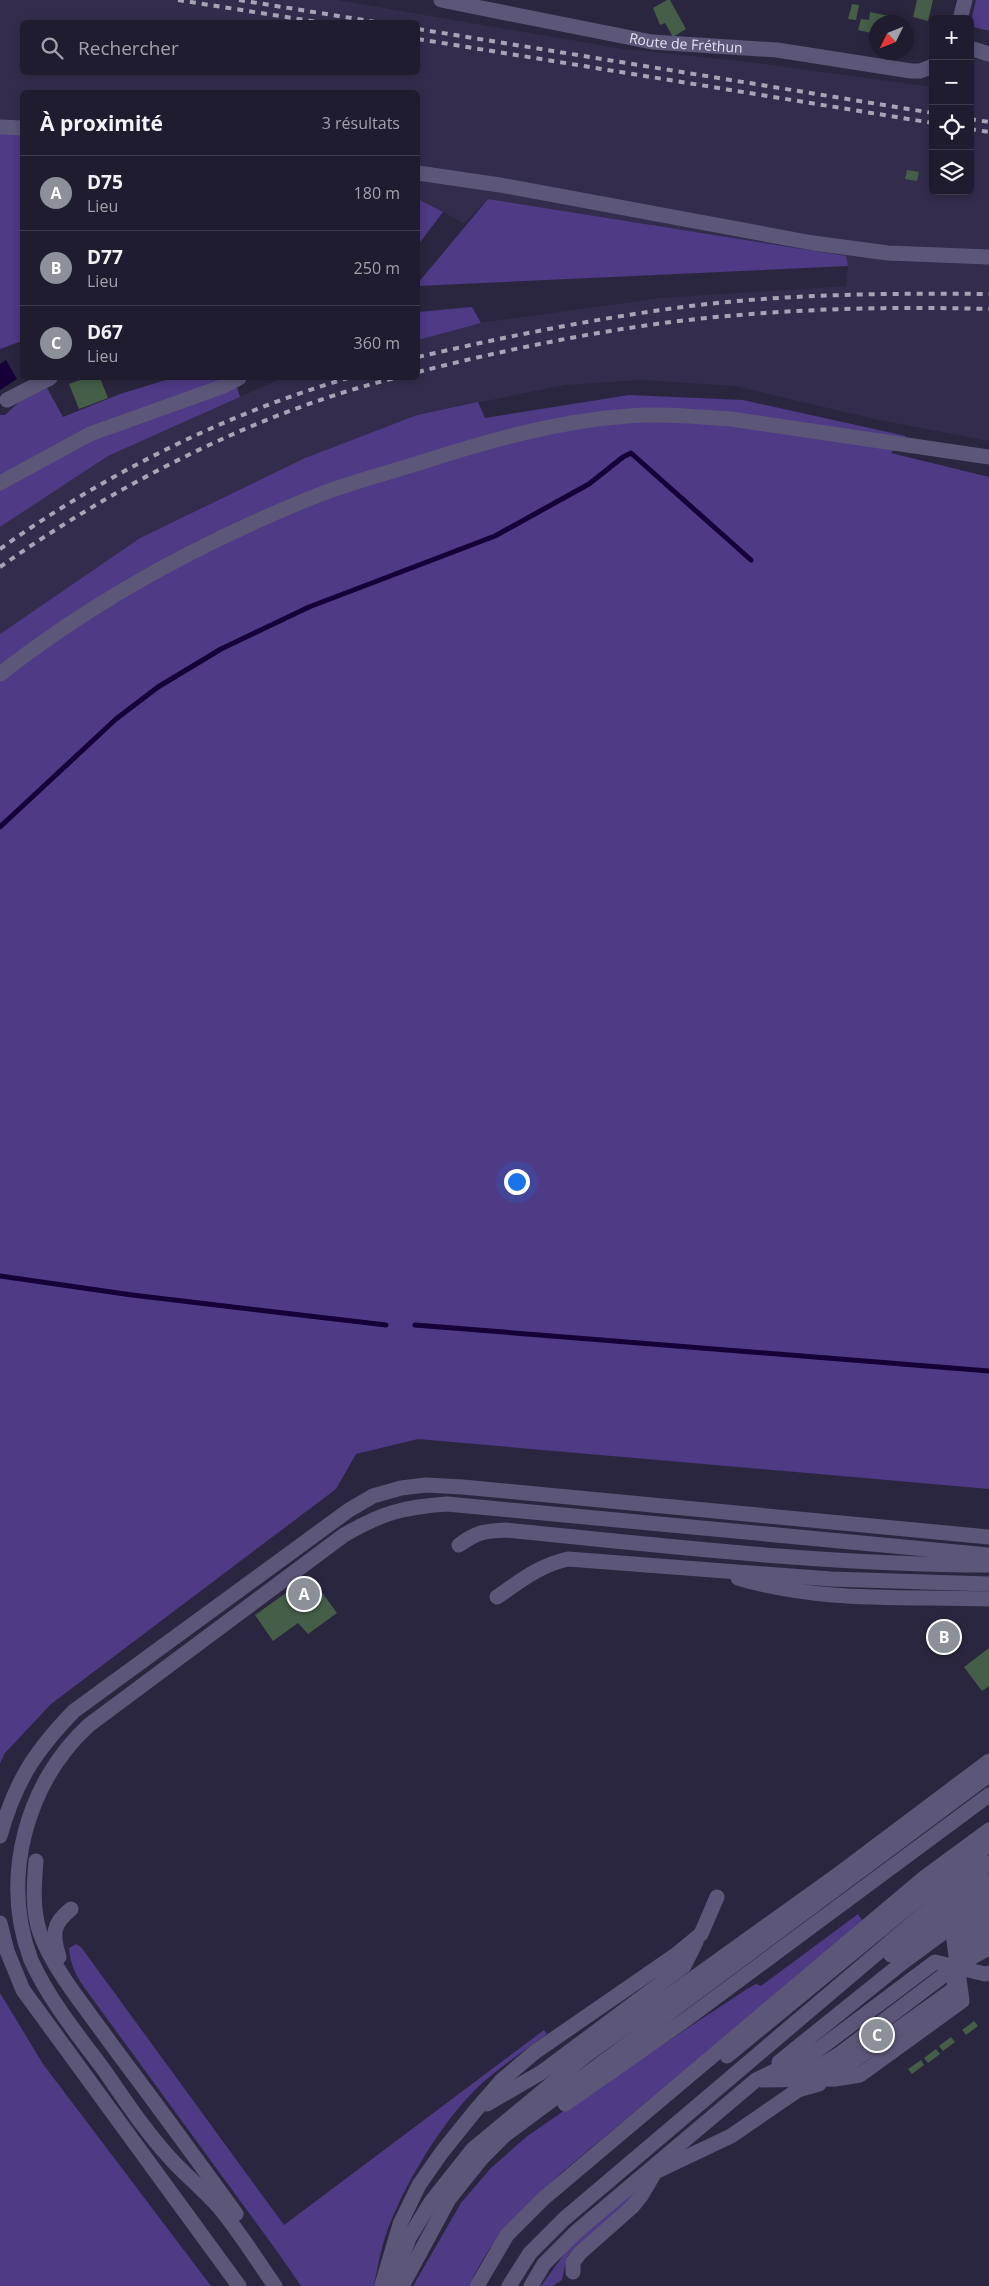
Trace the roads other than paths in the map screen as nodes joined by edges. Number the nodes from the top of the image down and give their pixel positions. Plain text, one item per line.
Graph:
1 (441, 0) edge
2 (965, 0) edge
3 (961, 15) edge
4 (974, 49) edge
5 (989, 54) edge
6 (929, 67) edge
7 (0, 127) edge
8 (20, 128) edge
9 (420, 173) edge
10 (989, 257) edge
11 (46, 380) edge
12 (235, 380) edge
13 (7, 400) dead end
14 (989, 457) edge
15 (0, 483) edge
16 (0, 674) edge
17 (435, 1504) junction
18 (989, 1536) edge
19 (636, 1543) junction
20 (459, 1544) dead end
21 (989, 1554) edge
22 (989, 1565) edge
23 (719, 1572) junction
24 (989, 1584) edge
25 (497, 1596) dead end
26 (989, 1599) edge
27 (989, 1762) edge
28 (989, 1775) edge
29 (989, 1779) edge
30 (989, 1795) edge
31 (989, 1830) edge
32 (0, 1836) edge
33 (989, 1846) edge
34 (36, 1861) dead end
35 (989, 1863) edge
36 (849, 1880) junction
37 (989, 1880) edge
38 (717, 1897) dead end
39 (989, 1898) edge
40 (936, 1904) junction
41 (71, 1909) dead end
42 (989, 1915) edge
43 (0, 1923) edge
44 (952, 1926) junction
45 (989, 1932) edge
46 (701, 1934) junction
47 (989, 1948) edge
48 (956, 1966) junction
49 (988, 1972) edge
50 (66, 1979) junction
51 (669, 1997) junction
52 (603, 2027) junction
53 (835, 2079) junction
54 (756, 2080) junction
55 (475, 2111) junction
56 (504, 2136) junction
57 (671, 2152) junction
58 (654, 2173) junction
59 (637, 2180) junction
60 (573, 2272) dead end
61 (239, 2286) edge
62 (275, 2286) edge
63 (286, 2286) edge
64 (381, 2286) edge
65 (391, 2286) edge
66 (402, 2286) edge
67 (477, 2286) edge
68 (488, 2286) edge
69 (499, 2286) edge
70 (509, 2286) edge
71 (520, 2286) edge
72 (531, 2286) edge

1 - 6 street, Route de Fréthun
2 - 3 street
4 - 5 street
7 - 8 street
9 - 10 street
11 - 13 street
12 - 15 street
14 - 16 street
17 - 19 street
17 - 21 street
17 - 62 street
18 - 32 street
19 - 20 street
19 - 22 street
23 - 24 street
23 - 25 street
23 - 26 street
27 - 51 street
28 - 36 street
29 - 36 street
30 - 56 street
31 - 67 street
33 - 68 street
34 - 50 street
35 - 40 street
36 - 56 street
37 - 71 street
38 - 46 street
39 - 44 street
40 - 69 street
40 - 70 street
41 - 50 street
42 - 48 street
43 - 61 street
44 - 48 street
44 - 54 street
45 - 48 street
46 - 52 street
46 - 55 street
47 - 48 street
48 - 49 street
48 - 53 street
48 - 54 street
48 - 54 street
50 - 63 street
51 - 52 street
51 - 65 street
52 - 55 street
53 - 54 street
53 - 58 street
54 - 57 street
55 - 64 street
56 - 66 street
57 - 58 street
57 - 59 street
58 - 59 street
58 - 60 street
59 - 72 street

